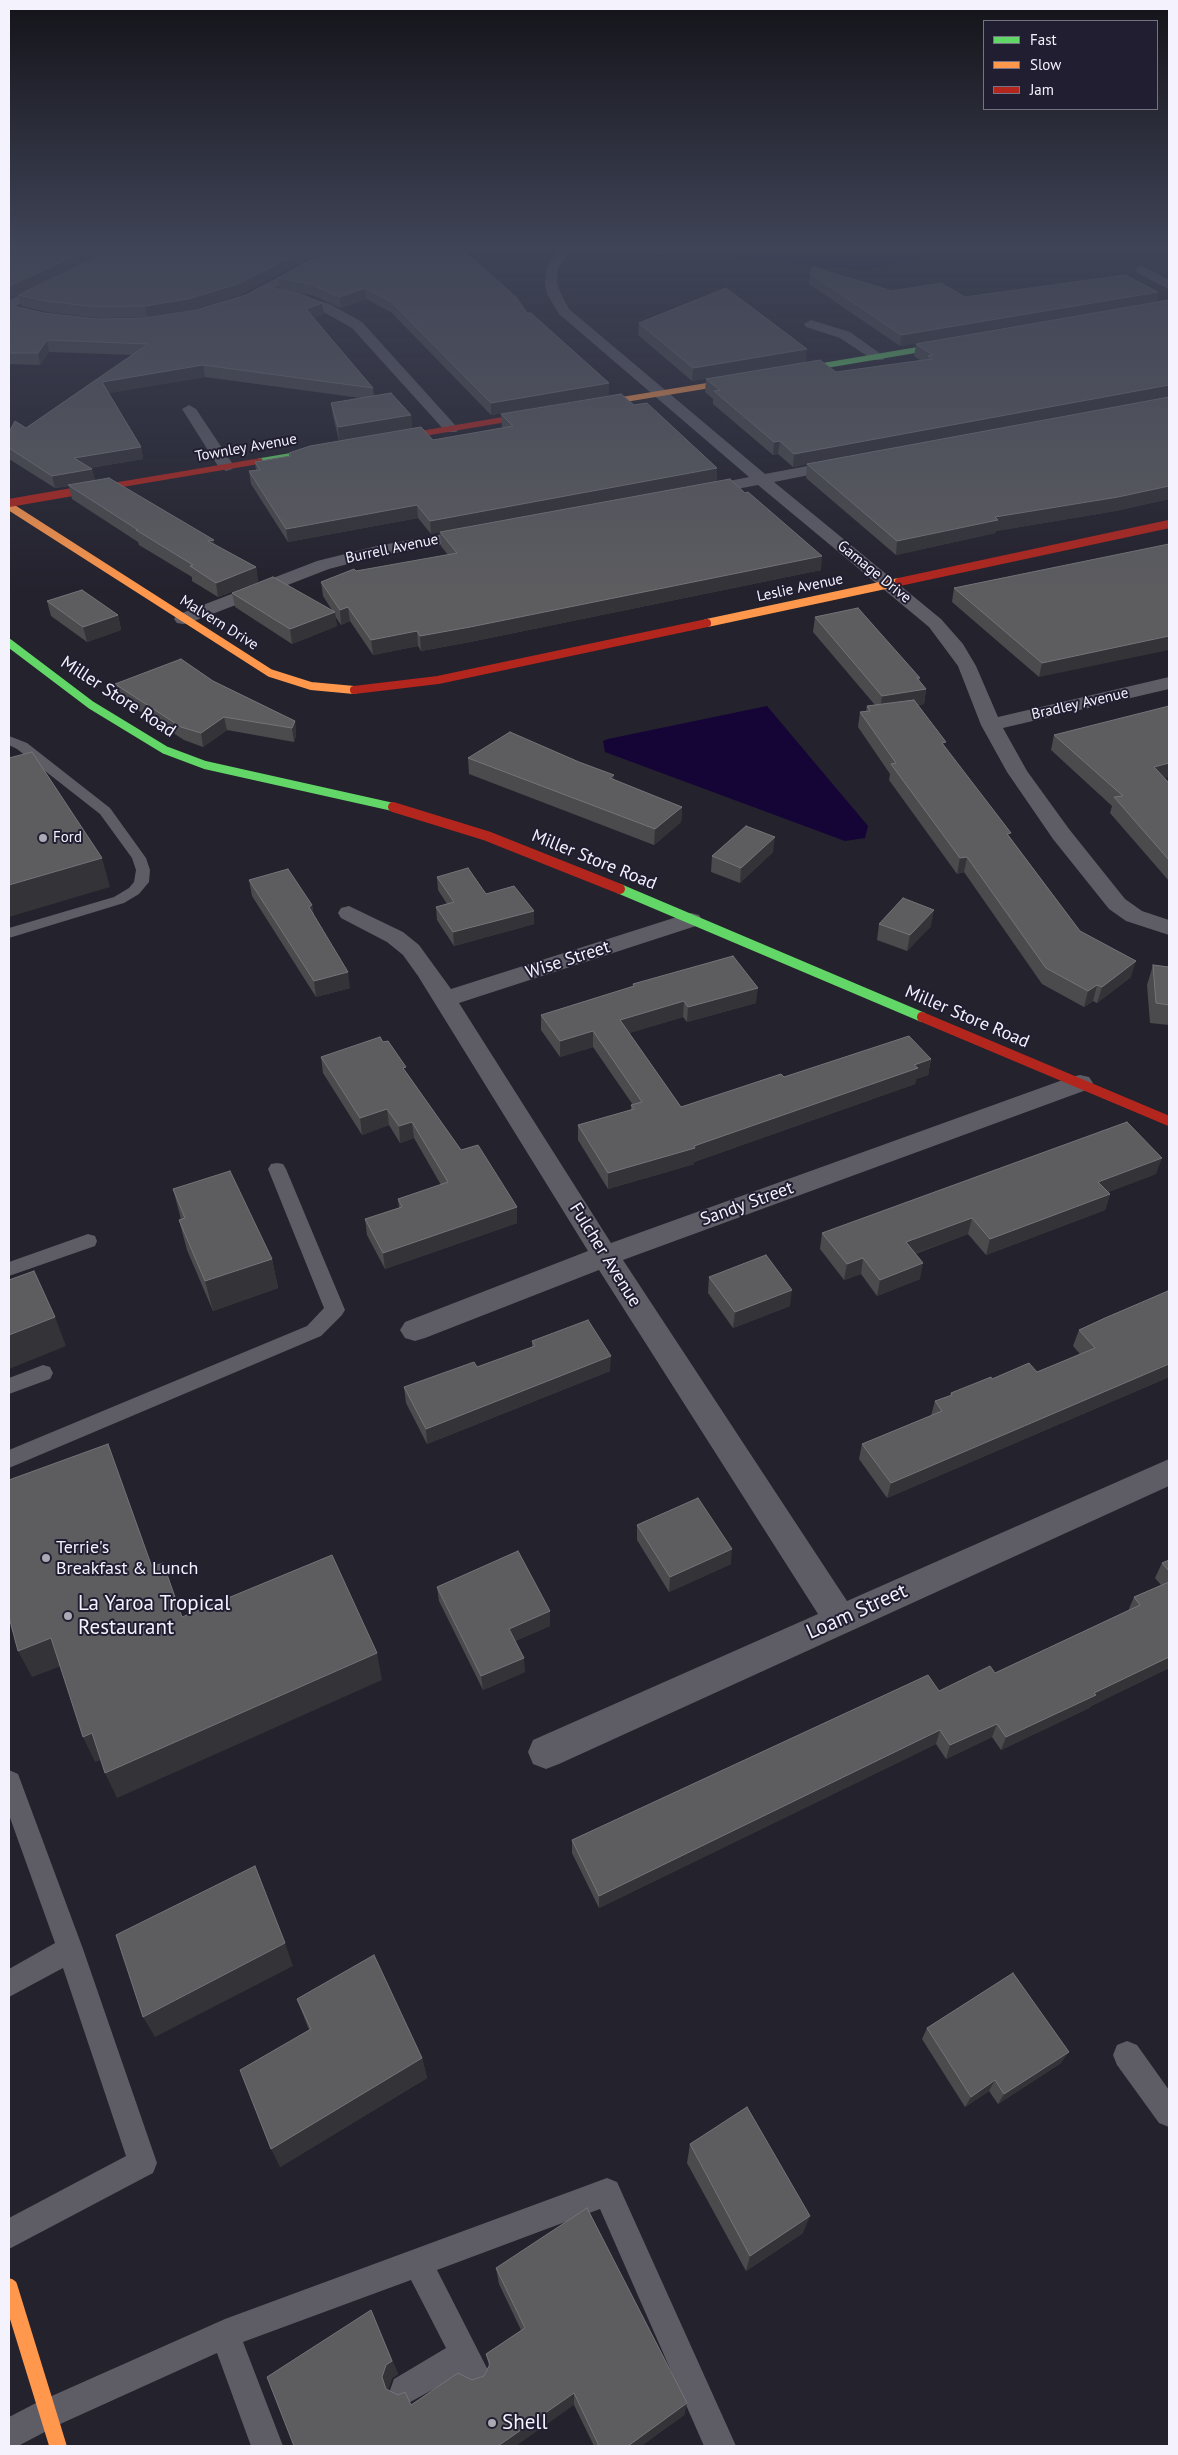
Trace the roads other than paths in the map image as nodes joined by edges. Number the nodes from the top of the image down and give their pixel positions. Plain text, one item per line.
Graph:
1 (391, 363) edge
2 (625, 363) edge
3 (846, 363) edge
4 (780, 374) edge
5 (750, 378) edge
6 (662, 394) junction
7 (576, 408) edge
8 (189, 409) dead end
9 (547, 413) edge
10 (451, 428) junction
11 (383, 440) edge
12 (334, 448) edge
13 (858, 461) edge
14 (226, 466) junction
15 (761, 479) junction
16 (684, 494) edge
17 (9, 504) edge
18 (1169, 524) edge
19 (492, 529) edge
20 (888, 585) junction
21 (183, 618) junction
22 (9, 642) edge
23 (438, 680) joint
24 (1169, 683) edge
25 (991, 725) junction
26 (9, 740) edge
27 (349, 913) dead end
28 (691, 920) junction
29 (1169, 928) edge
30 (9, 933) edge
31 (445, 999) junction
32 (1080, 1083) junction
33 (1169, 1121) edge
34 (277, 1169) dead end
35 (88, 1241) dead end
36 (605, 1256) junction
37 (9, 1269) edge
38 (415, 1330) dead end
39 (43, 1373) dead end
40 (9, 1386) edge
41 (9, 1459) edge
42 (1169, 1472) edge
43 (841, 1620) junction
44 (546, 1752) dead end
45 (9, 1782) edge
46 (70, 1949) junction
47 (9, 1984) edge
48 (1127, 2055) dead end
49 (1169, 2113) edge
50 (9, 2234) edge
51 (417, 2262) junction
52 (9, 2287) edge
53 (225, 2334) junction
54 (405, 2390) edge
55 (47, 2414) junction
56 (9, 2434) edge
57 (58, 2446) edge
58 (267, 2446) edge
59 (720, 2446) edge

1 - 10 street
2 - 6 street, Gamage Drive
3 - 4 street
5 - 6 street
6 - 7 street
6 - 15 street, Gamage Drive
8 - 14 street
9 - 10 street
10 - 11 street
12 - 14 street, Townley Avenue
13 - 15 street
14 - 17 street, Townley Avenue
15 - 16 street
15 - 20 street, Gamage Drive
17 - 21 street, Malvern Drive
18 - 20 street, Leslie Avenue
19 - 21 street, Burrell Avenue
20 - 23 street, Leslie Avenue
20 - 25 street, Gamage Drive
21 - 23 street, Malvern Drive
22 - 28 street, Miller Store Road
24 - 25 street, Bradley Avenue
25 - 29 street, Gamage Drive
26 - 30 lane
27 - 31 street, Fulcher Avenue
28 - 31 street, Wise Street
28 - 32 street, Miller Store Road
31 - 36 street, Fulcher Avenue
32 - 33 street, Miller Store Road
32 - 36 street, Sandy Street
34 - 41 lane
35 - 37 lane
36 - 38 street, Sandy Street
36 - 43 street, Fulcher Avenue
39 - 40 lane
42 - 43 street, Loam Street
43 - 44 street, Loam Street
45 - 46 lane
46 - 47 lane
46 - 50 lane
48 - 49 lane
51 - 53 lane
51 - 54 lane
51 - 59 lane
52 - 55 street
53 - 55 lane
53 - 58 lane
55 - 56 lane
55 - 57 street

